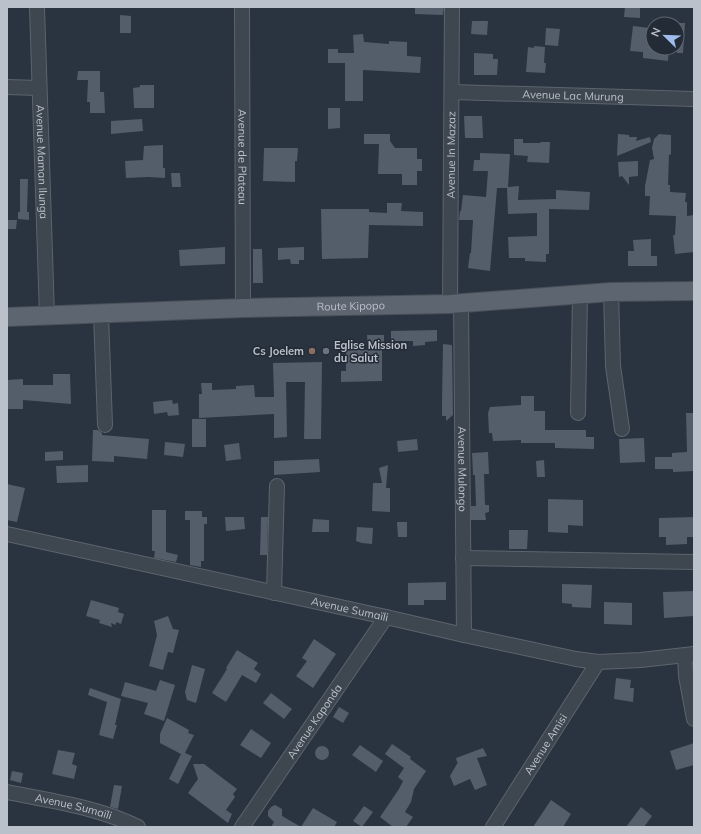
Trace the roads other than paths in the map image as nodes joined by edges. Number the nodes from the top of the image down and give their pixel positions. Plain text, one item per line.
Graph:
1 (37, 7) edge
2 (242, 7) edge
3 (452, 7) edge
4 (7, 87) edge
5 (39, 88) junction
6 (452, 92) junction
7 (694, 99) edge
8 (694, 291) edge
9 (611, 292) junction
10 (580, 294) junction
11 (456, 303) junction
12 (242, 308) junction
13 (101, 314) junction
14 (46, 316) junction
15 (7, 317) edge
16 (578, 413) dead end
17 (104, 426) dead end
18 (622, 429) dead end
19 (277, 486) dead end
20 (7, 534) edge
21 (463, 558) junction
22 (694, 562) edge
23 (274, 593) junction
24 (386, 617) junction
25 (464, 635) junction
26 (690, 655) edge
27 (598, 662) junction
28 (694, 719) edge
29 (7, 792) edge
30 (138, 827) edge
31 (242, 827) edge
32 (493, 827) edge

1 - 5 street, Avenue Maman Ilunga
2 - 12 street, Avenue de Plateau
3 - 6 street, Avenue In Mazaz
4 - 5 street
5 - 14 street, Avenue Maman Ilunga
6 - 7 street, Avenue Lac Murung
6 - 11 street, Avenue In Mazaz
8 - 9 main road, Route Kipopo
9 - 10 main road, Route Kipopo
9 - 18 street
10 - 11 main road, Route Kipopo
10 - 16 street
11 - 12 main road, Route Kipopo
11 - 21 street, Avenue Mulongo
12 - 13 main road, Route Kipopo
13 - 14 main road, Route Kipopo
13 - 17 street
14 - 15 main road, Route Kipopo
19 - 23 street
20 - 23 street, Avenue Sumaïli
21 - 22 street
21 - 25 street, Avenue Mulongo
23 - 24 street, Avenue Sumaïli
24 - 25 street, Avenue Sumaïli
24 - 31 street, Avenue Kaponda
25 - 27 street, Avenue Sumaïli
26 - 27 street, Avenue Sumaïli
26 - 28 street
27 - 32 street, Avenue Amisi
29 - 30 street, Avenue Sumaïli

